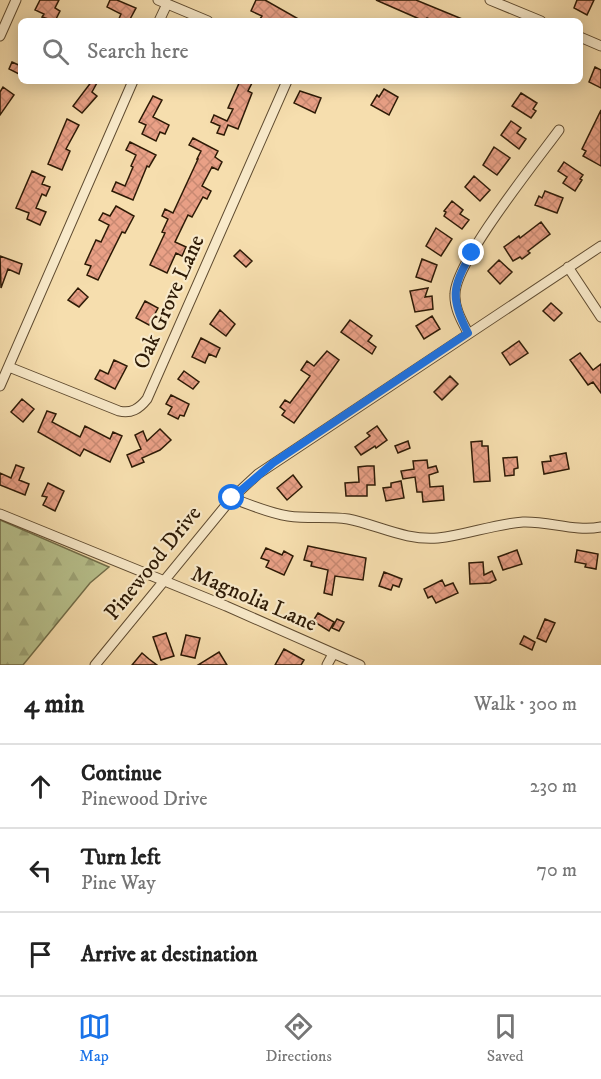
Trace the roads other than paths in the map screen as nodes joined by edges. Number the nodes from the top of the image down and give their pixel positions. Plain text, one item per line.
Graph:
1 (16, 0) edge
2 (490, 0) edge
3 (162, 2) edge
4 (159, 18) edge
5 (201, 18) edge
6 (534, 18) edge
7 (0, 36) edge
8 (583, 39) edge
9 (601, 46) edge
10 (132, 84) edge
11 (286, 84) edge
12 (559, 130) dead end
13 (601, 246) edge
14 (568, 267) junction
15 (601, 317) edge
16 (468, 333) junction
17 (9, 367) junction
18 (0, 386) edge
19 (232, 498) junction
20 (0, 514) edge
21 (601, 527) edge
22 (164, 582) junction
23 (333, 654) junction
24 (95, 665) edge
25 (327, 665) edge
26 (360, 665) edge

1 - 7 street
2 - 6 street
3 - 4 street
3 - 5 street
8 - 9 street
10 - 17 street
11 - 17 street, Oak Grove Lane
12 - 16 street
13 - 14 street, Pinewood Drive
14 - 15 street
14 - 16 street, Pinewood Drive
16 - 19 street, Pinewood Drive
17 - 18 street
19 - 21 street
19 - 22 street, Pinewood Drive
20 - 22 street, Magnolia Lane
22 - 23 street, Magnolia Lane
22 - 24 street, Pinewood Drive
23 - 25 street
23 - 26 street, Magnolia Lane

